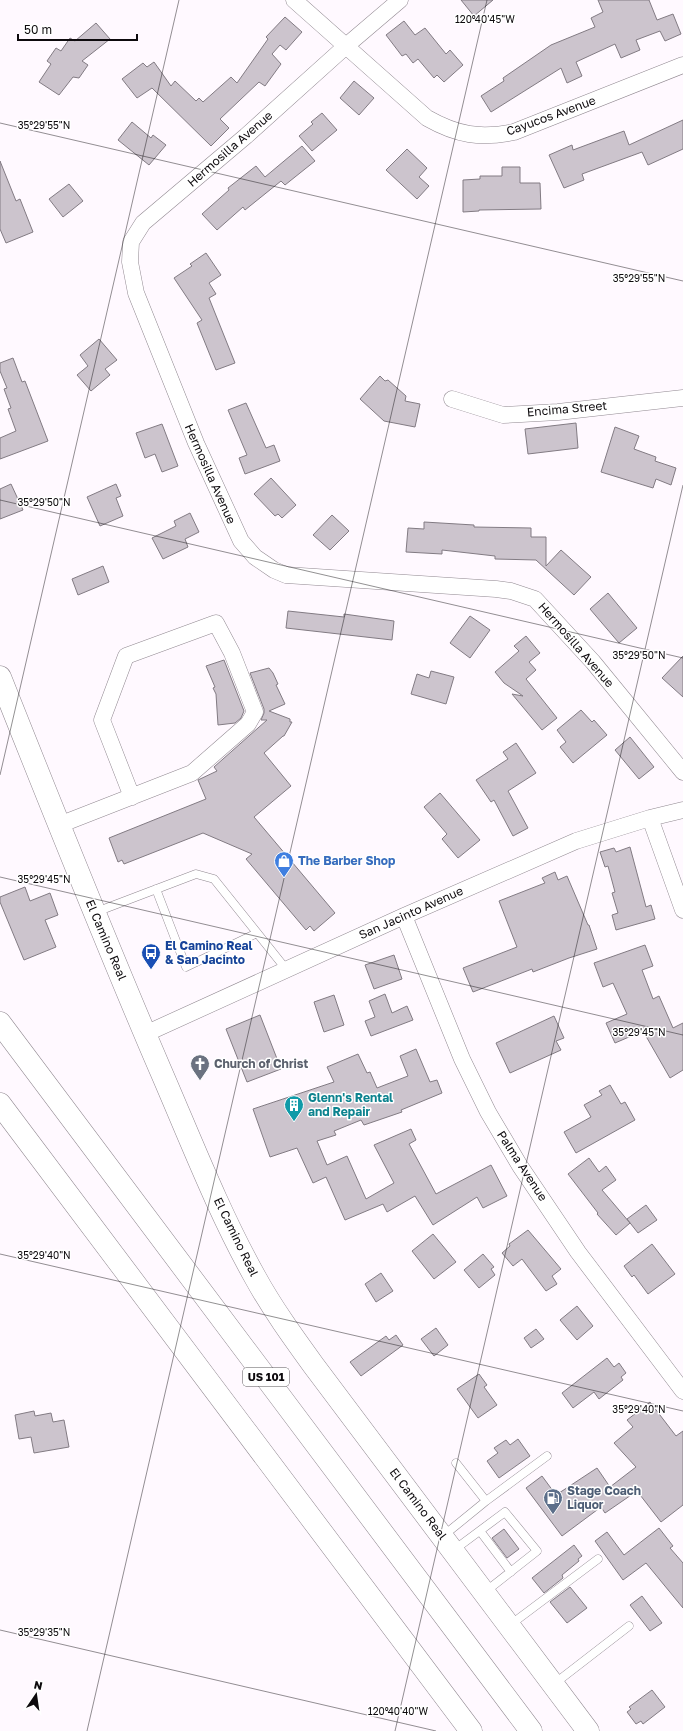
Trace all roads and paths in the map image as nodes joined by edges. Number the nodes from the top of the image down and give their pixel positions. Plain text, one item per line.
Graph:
1 (294, 0) edge
2 (400, 0) edge
3 (346, 46) junction
4 (683, 65) edge
5 (683, 398) edge
6 (452, 399) dead end
7 (0, 677) edge
8 (683, 772) edge
9 (132, 797) junction
10 (683, 810) edge
11 (650, 818) junction
12 (59, 825) junction
13 (156, 889) junction
14 (683, 910) edge
15 (95, 912) junction
16 (404, 916) junction
17 (257, 933) junction
18 (286, 969) junction
19 (0, 1023) edge
20 (145, 1034) junction
21 (0, 1104) edge
22 (683, 1390) edge
23 (547, 1456) dead end
24 (456, 1463) dead end
25 (486, 1501) junction
26 (480, 1531) junction
27 (448, 1544) junction
28 (598, 1559) dead end
29 (511, 1572) junction
30 (484, 1593) junction
31 (509, 1625) junction
32 (629, 1626) dead end
33 (554, 1685) junction
34 (471, 1731) edge
35 (531, 1731) edge
36 (588, 1731) edge

1 - 3 street, Cayucos Avenue
2 - 3 street, Hermosilla Avenue
3 - 4 street, Cayucos Avenue
3 - 8 street, Hermosilla Avenue
5 - 6 street, Encima Street
7 - 12 main road, El Camino Real
9 - 9 street
9 - 12 street
10 - 11 street, San Jacinto Avenue
11 - 14 street
11 - 16 street, San Jacinto Avenue
12 - 15 main road, El Camino Real
13 - 15 lane
13 - 17 lane
13 - 17 lane
15 - 20 main road, El Camino Real
16 - 18 street, San Jacinto Avenue
16 - 22 street, Palma Avenue
17 - 18 lane
18 - 20 street, San Jacinto Avenue
19 - 35 main road, US 101
20 - 27 main road, El Camino Real
21 - 34 main road
23 - 25 lane
24 - 25 lane
25 - 27 lane
26 - 27 lane
26 - 29 lane
26 - 29 lane
27 - 30 main road, El Camino Real
28 - 31 lane
29 - 30 lane
30 - 31 main road, El Camino Real
31 - 33 main road, El Camino Real
32 - 33 lane
33 - 36 main road, El Camino Real

